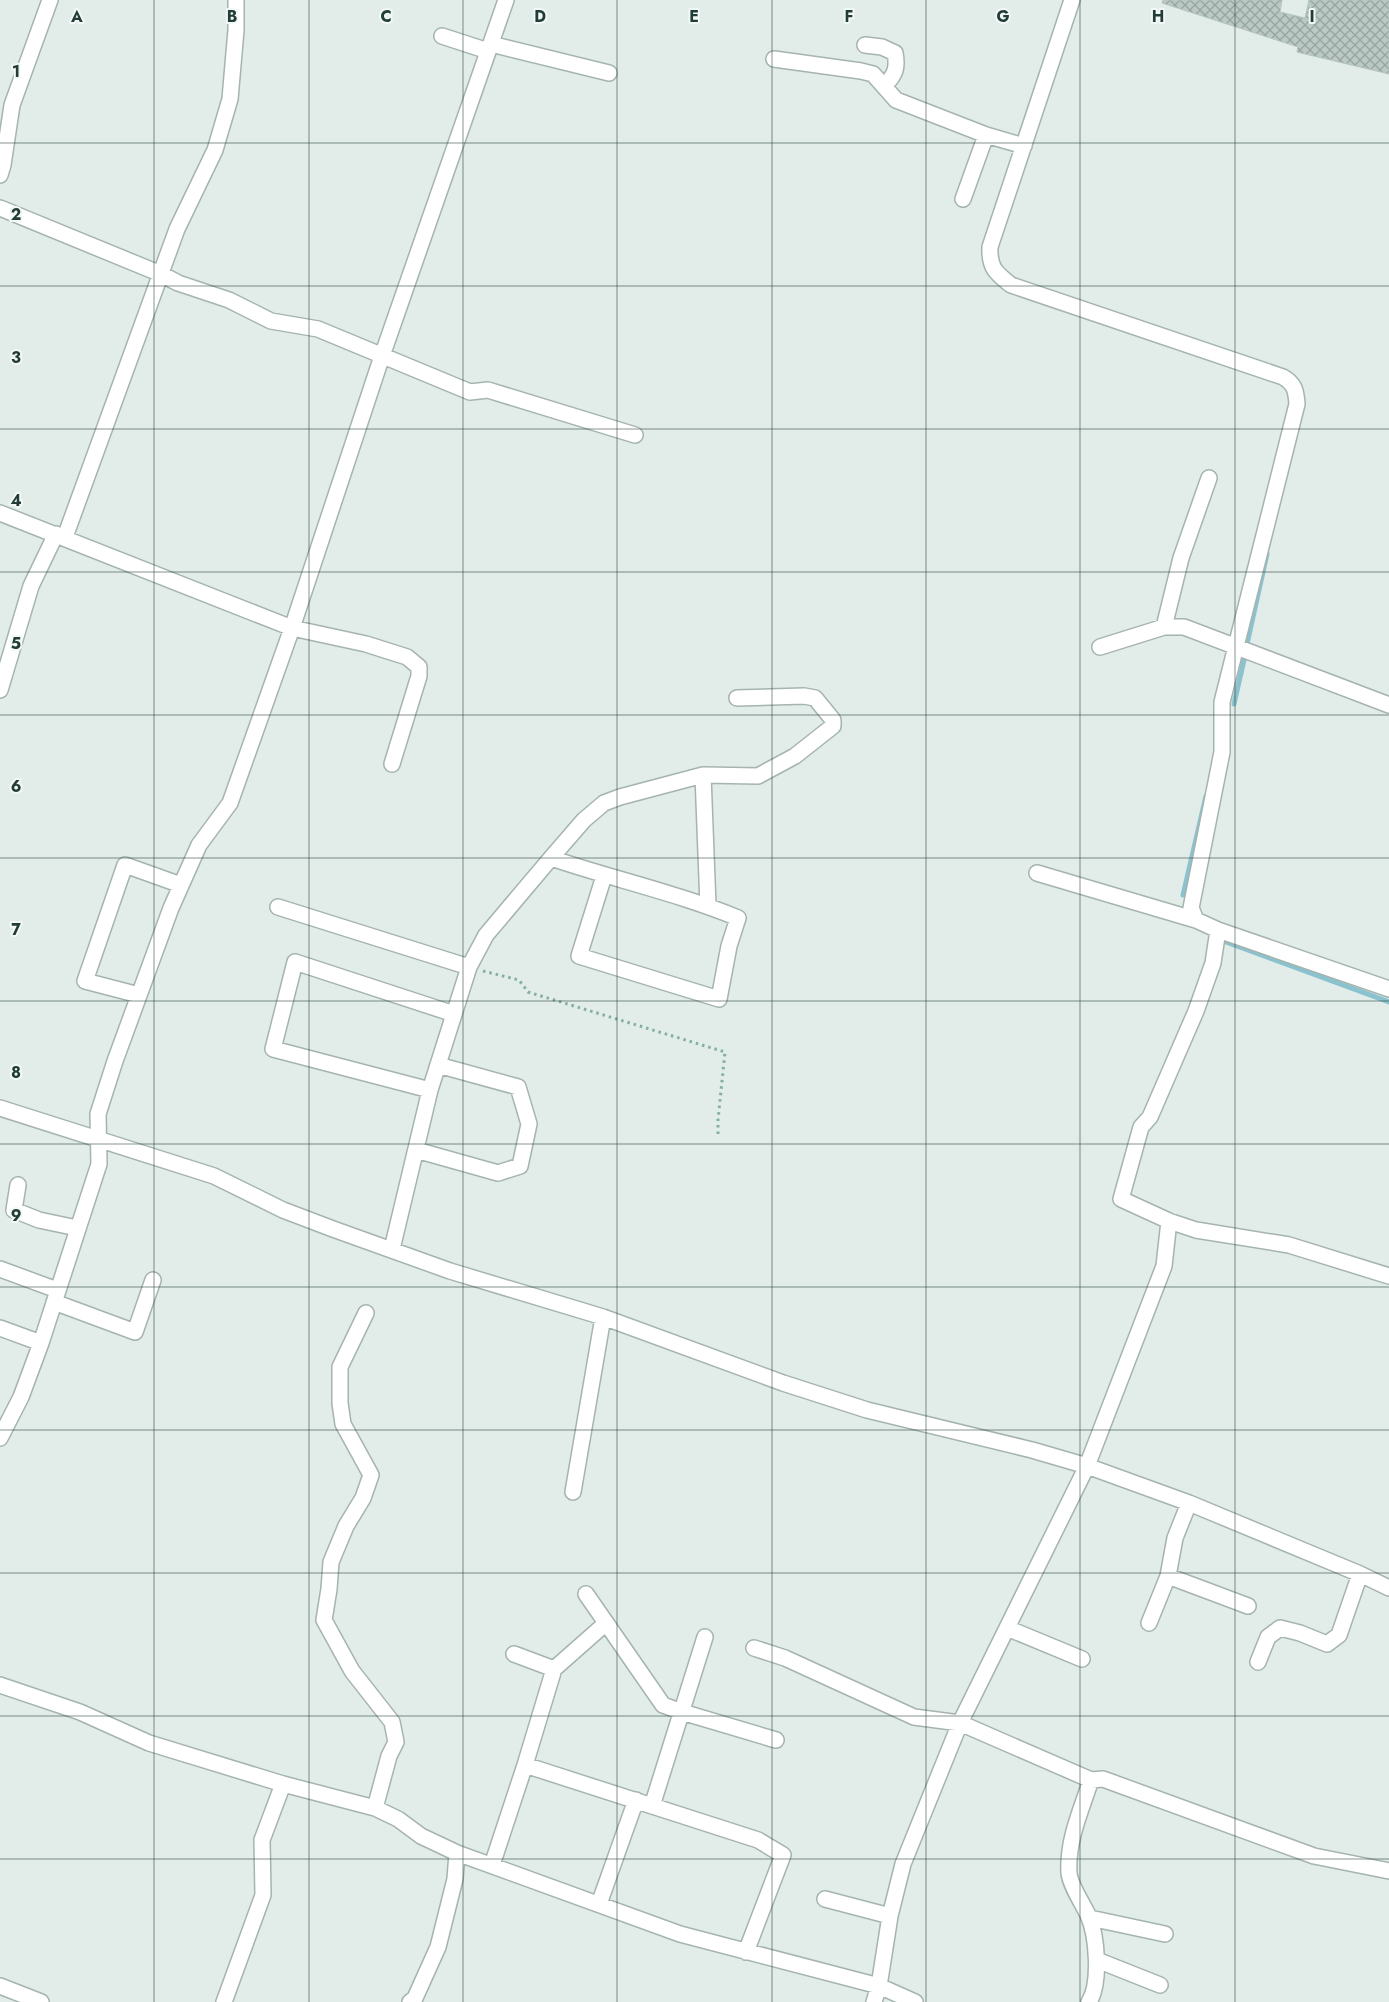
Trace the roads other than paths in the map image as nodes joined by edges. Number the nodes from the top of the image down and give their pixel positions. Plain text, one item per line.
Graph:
1 (50, 0) edge
2 (236, 0) edge
3 (506, 0) edge
4 (1072, 0) edge
5 (442, 36) dead end
6 (865, 45) dead end
7 (490, 48) junction
8 (774, 59) dead end
9 (609, 73) dead end
10 (885, 85) junction
11 (986, 135) junction
12 (1024, 146) junction
13 (0, 175) edge
14 (963, 199) dead end
15 (0, 208) edge
16 (161, 274) junction
17 (382, 356) junction
18 (635, 435) dead end
19 (1209, 478) dead end
20 (0, 513) edge
21 (60, 536) junction
22 (1164, 627) junction
23 (292, 628) junction
24 (1236, 646) junction
25 (1100, 647) dead end
26 (0, 690) edge
27 (737, 698) dead end
28 (1389, 705) edge
29 (392, 764) dead end
30 (703, 775) junction
31 (551, 858) junction
32 (1037, 873) dead end
33 (604, 876) junction
34 (181, 885) junction
35 (708, 906) junction
36 (278, 907) dead end
37 (1196, 920) junction
38 (1218, 930) junction
39 (469, 967) junction
40 (1389, 989) edge
41 (139, 995) junction
42 (454, 1014) junction
43 (438, 1066) junction
44 (430, 1090) junction
45 (0, 1108) edge
46 (98, 1138) junction
47 (416, 1150) junction
48 (18, 1185) dead end
49 (1169, 1221) junction
50 (78, 1228) junction
51 (392, 1249) junction
52 (0, 1269) edge
53 (1389, 1276) edge
54 (153, 1280) dead end
55 (55, 1296) junction
56 (366, 1313) dead end
57 (603, 1318) junction
58 (0, 1328) edge
59 (42, 1343) junction
60 (0, 1438) edge
61 (1088, 1466) junction
62 (573, 1492) dead end
63 (1189, 1503) junction
64 (1360, 1574) junction
65 (1168, 1576) junction
66 (1389, 1588) edge
67 (586, 1594) dead end
68 (1248, 1606) dead end
69 (1149, 1623) dead end
70 (605, 1624) junction
71 (1007, 1628) junction
72 (705, 1636) dead end
73 (754, 1648) dead end
74 (514, 1654) dead end
75 (1082, 1659) dead end
76 (1258, 1662) dead end
77 (554, 1668) junction
78 (0, 1686) edge
79 (682, 1712) junction
80 (960, 1723) junction
81 (776, 1740) dead end
82 (525, 1765) junction
83 (1091, 1780) junction
84 (283, 1784) junction
85 (636, 1800) junction
86 (652, 1806) junction
87 (375, 1808) junction
88 (457, 1852) junction
89 (492, 1865) junction
90 (1389, 1871) edge
91 (825, 1899) dead end
92 (599, 1904) junction
93 (890, 1916) junction
94 (1090, 1918) junction
95 (1165, 1934) dead end
96 (746, 1952) junction
97 (1097, 1960) junction
98 (1160, 1985) dead end
99 (0, 1986) edge
100 (879, 1986) junction
101 (41, 2002) edge
102 (224, 2002) edge
103 (410, 2002) edge
104 (874, 2002) edge
105 (915, 2002) edge
106 (1090, 2002) edge

1 - 13 street
2 - 16 street
3 - 7 street
4 - 12 street
5 - 7 street
6 - 10 street
7 - 9 street
7 - 17 street
8 - 10 street
10 - 11 street
11 - 12 street
11 - 14 street
12 - 24 street
15 - 16 street
16 - 17 street
16 - 21 street
17 - 18 street
17 - 23 street
19 - 22 street
20 - 21 street
21 - 23 street
21 - 26 street
22 - 24 street
22 - 25 street
23 - 29 street
23 - 34 street
24 - 28 street
24 - 37 street
27 - 30 street
30 - 31 street
30 - 35 street
31 - 33 street
31 - 39 street
32 - 37 street
33 - 35 street
33 - 35 street
34 - 41 street
34 - 41 street
36 - 39 street
37 - 38 street
38 - 40 street
38 - 49 street
39 - 42 street
41 - 46 street
42 - 43 street
42 - 44 street
43 - 44 street
43 - 47 street
44 - 47 street
45 - 46 street
46 - 50 street
46 - 51 street
47 - 51 street
48 - 50 street
49 - 53 street
49 - 61 street
50 - 55 street
51 - 57 street
52 - 55 street
54 - 55 street
55 - 59 street
56 - 87 street
57 - 61 street
57 - 62 street
58 - 59 street
59 - 60 street
61 - 63 street
61 - 71 street
63 - 64 street
63 - 65 street
64 - 66 street
64 - 76 street
65 - 68 street
65 - 69 street
67 - 70 street
70 - 77 street
70 - 79 street
71 - 75 street
71 - 80 street
72 - 79 street
73 - 80 street
74 - 77 street
77 - 82 street
78 - 84 street
79 - 81 street
79 - 86 street
80 - 83 street
80 - 93 street
82 - 85 street
82 - 89 street
83 - 90 street
83 - 94 street
84 - 87 street
84 - 102 street
85 - 86 street
85 - 92 street
86 - 96 street
87 - 88 street
88 - 89 street
88 - 103 street
89 - 92 street
91 - 93 street
92 - 96 street
93 - 100 street
94 - 95 street
94 - 97 street
96 - 100 street
97 - 98 street
97 - 106 street
99 - 101 street
100 - 104 street
100 - 105 street

